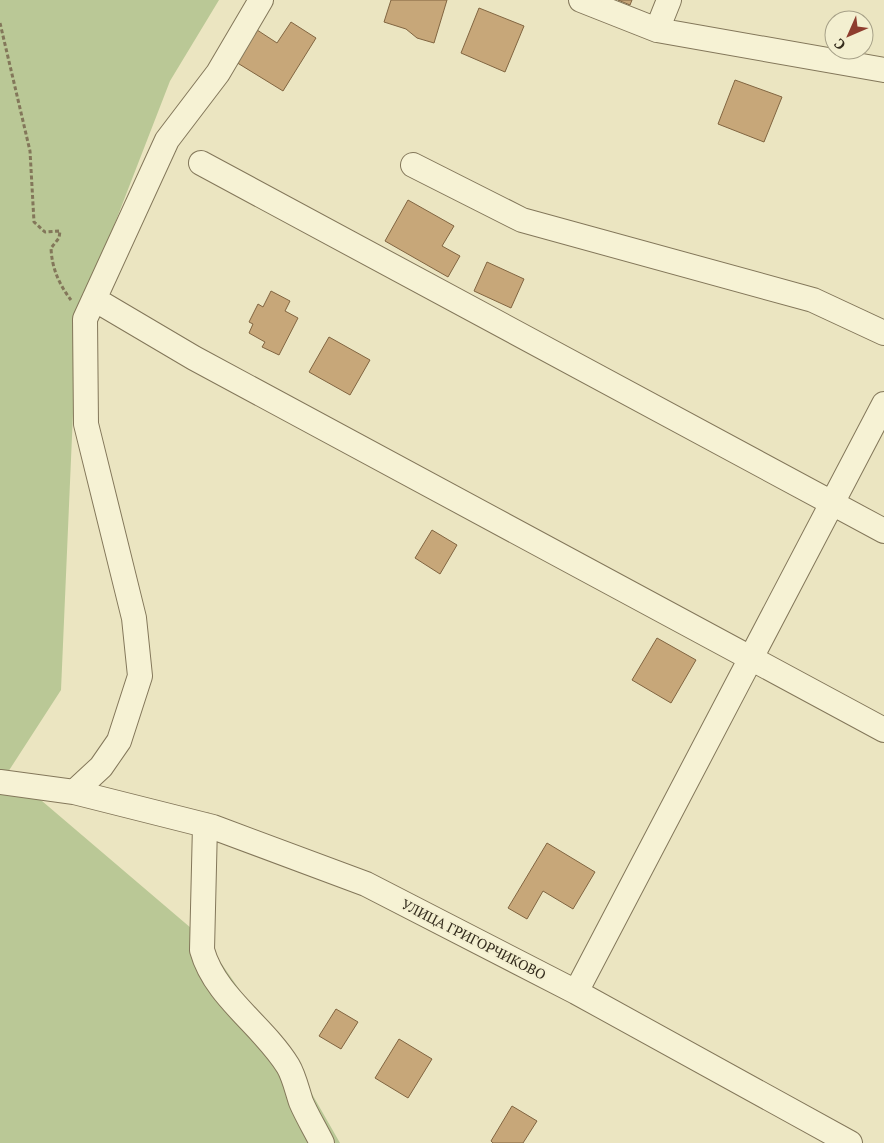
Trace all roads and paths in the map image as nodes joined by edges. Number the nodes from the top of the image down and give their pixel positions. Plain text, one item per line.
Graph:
1 (261, 0) edge
2 (581, 0) edge
3 (669, 0) edge
4 (0, 23) edge
5 (657, 30) junction
6 (884, 70) edge
7 (201, 163) dead end
8 (413, 165) dead end
9 (90, 309) junction
10 (884, 333) edge
11 (884, 404) edge
12 (832, 503) junction
13 (884, 531) edge
14 (751, 658) junction
15 (884, 730) edge
16 (0, 782) edge
17 (74, 792) junction
18 (205, 825) junction
19 (576, 992) junction
20 (322, 1143) edge
21 (850, 1143) edge

1 - 9 street
2 - 5 street
3 - 5 street
4 - 9 path
5 - 6 street
7 - 12 street
8 - 10 street
9 - 14 street
9 - 17 street
11 - 12 street
12 - 13 street
12 - 14 street
14 - 15 street
14 - 19 street
16 - 17 street, УЛИЦА ГРИГОРЧИКОВО
17 - 18 street, УЛИЦА ГРИГОРЧИКОВО
18 - 19 street, УЛИЦА ГРИГОРЧИКОВО
18 - 20 street
19 - 21 street, УЛИЦА ГРИГОРЧИКОВО

